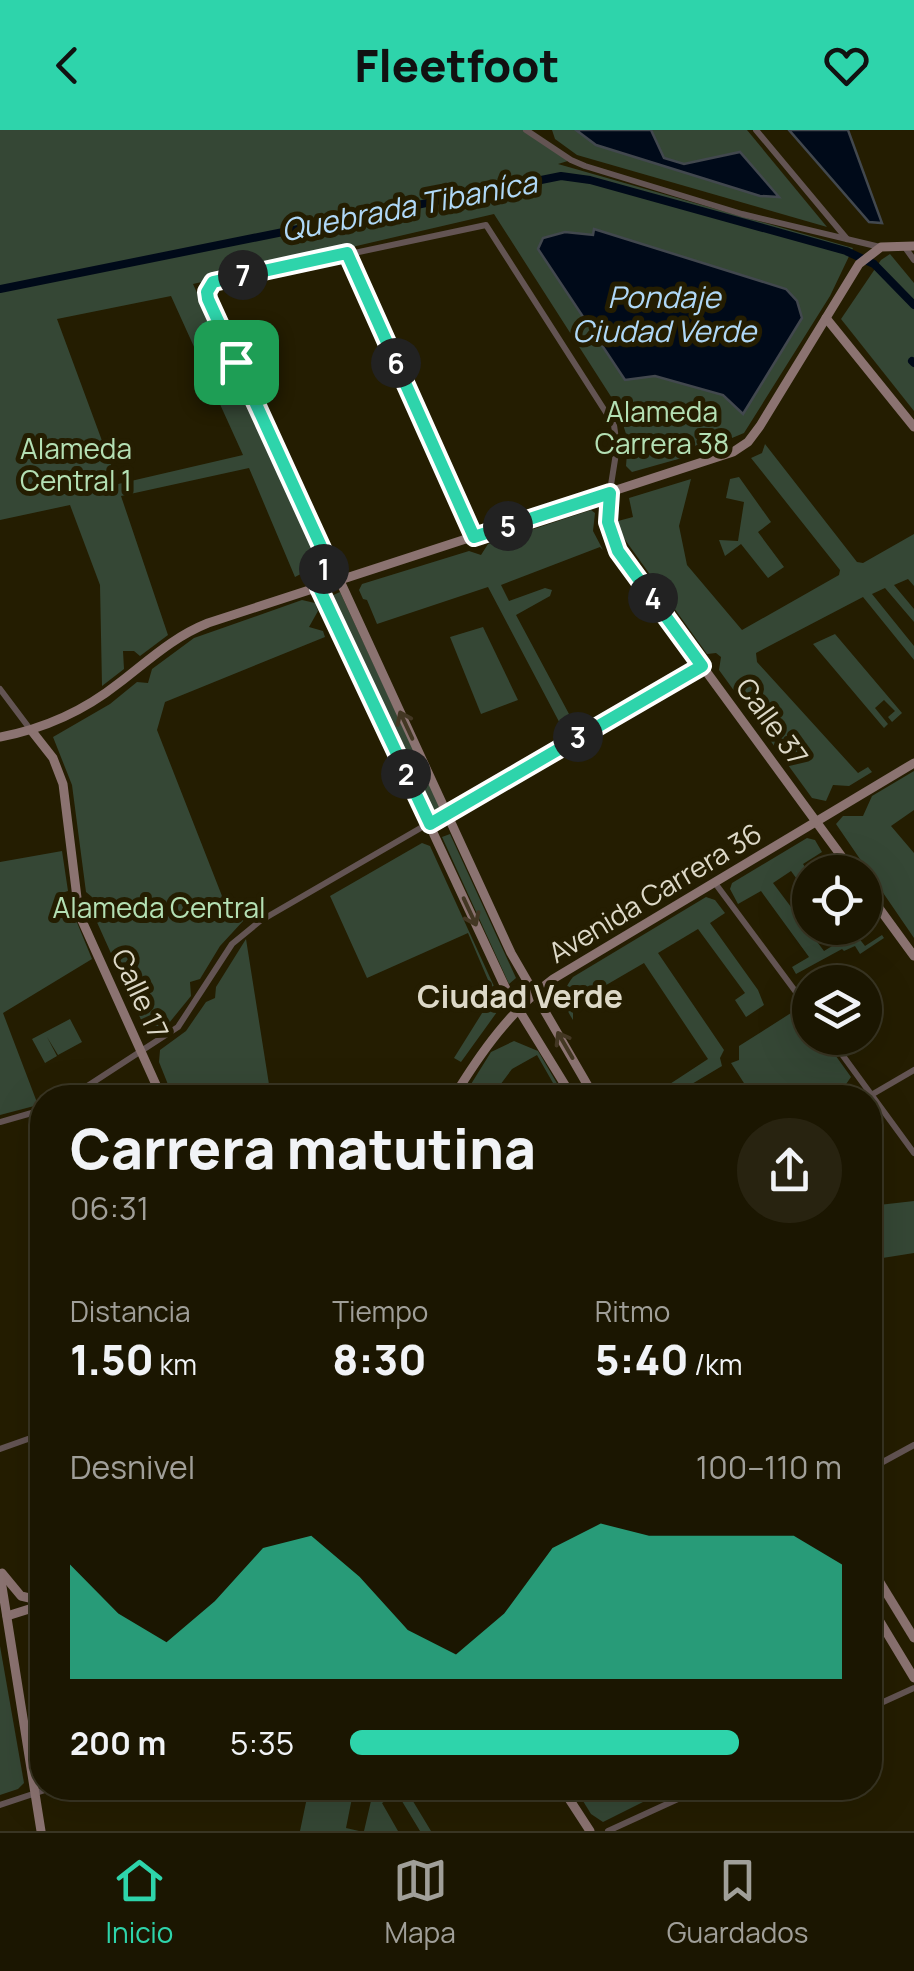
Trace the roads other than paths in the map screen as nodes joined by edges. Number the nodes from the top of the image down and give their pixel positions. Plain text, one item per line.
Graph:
1 (526, 130) edge
2 (756, 130) edge
3 (848, 240) junction
4 (909, 246) edge
5 (882, 247) junction
6 (347, 253) junction
7 (914, 260) edge
8 (826, 318) junction
9 (914, 427) edge
10 (610, 493) junction
11 (474, 537) junction
12 (325, 555) junction
13 (340, 581) junction
14 (319, 588) junction
15 (702, 666) junction
16 (0, 689) edge
17 (31, 730) junction
18 (0, 737) edge
19 (914, 763) edge
20 (447, 814) junction
21 (817, 822) junction
22 (430, 824) junction
23 (841, 855) edge
24 (716, 883) junction
25 (882, 912) edge
26 (914, 956) edge
27 (792, 986) edge
28 (533, 994) junction
29 (518, 1007) junction
30 (142, 1050) junction
31 (841, 1055) edge
32 (914, 1070) edge
33 (89, 1085) edge
34 (157, 1085) edge
35 (460, 1085) edge
36 (565, 1085) edge
37 (587, 1085) edge
38 (861, 1085) edge
39 (882, 1088) edge
40 (30, 1113) edge
41 (882, 1113) edge
42 (0, 1122) edge
43 (914, 1153) edge
44 (30, 1438) edge
45 (914, 1446) edge
46 (0, 1449) edge
47 (882, 1463) edge
48 (0, 1573) edge
49 (882, 1586) edge
50 (1, 1589) edge
51 (30, 1599) edge
52 (30, 1608) edge
53 (3, 1618) edge
54 (882, 1625) edge
55 (914, 1638) edge
56 (914, 1678) edge
57 (914, 1688) edge
58 (882, 1703) edge
59 (30, 1770) edge
60 (30, 1794) edge
61 (36, 1800) edge
62 (570, 1800) edge
63 (676, 1800) edge
64 (0, 1805) edge
65 (42, 1831) edge
66 (590, 1831) edge
67 (608, 1831) edge

1 - 3 street
2 - 3 street
3 - 5 street
4 - 5 main road
4 - 7 street
5 - 8 main road
6 - 10 street
6 - 11 street
6 - 12 street
8 - 9 main road
8 - 10 main road
10 - 11 main road
10 - 15 main road, Calle 37
11 - 13 main road
12 - 13 street
12 - 14 street
13 - 14 main road
20 -> 13 main road
14 - 17 main road
14 - 22 main road
15 - 20 street
15 - 21 main road, Calle 37
16 - 17 street, Calle 17
17 - 18 main road
17 - 30 main road, Calle 17
19 - 21 main road, Avenida Carrera 36
20 - 22 street
20 - 28 main road
21 - 23 main road, Calle 37
21 - 24 main road, Avenida Carrera 36
22 -> 29 main road
22 - 30 street
24 - 27 street
24 - 28 main road, Avenida Carrera 36
25 - 26 main road
28 - 29 main road, Avenida Carrera 36
37 -> 28 main road
29 - 35 main road, Avenida Carrera 36
29 - 36 main road
30 - 33 street
30 - 34 main road, Calle 17
31 - 38 street
32 - 39 street
40 - 42 street
41 - 43 street
44 - 46 street
45 - 47 street
48 - 50 main road
48 - 51 main road
49 - 55 main road
50 - 53 main road
52 - 53 main road
53 - 59 main road
54 - 56 main road
57 - 58 street
60 - 64 street
61 - 65 main road
62 - 66 main road
63 - 67 street

